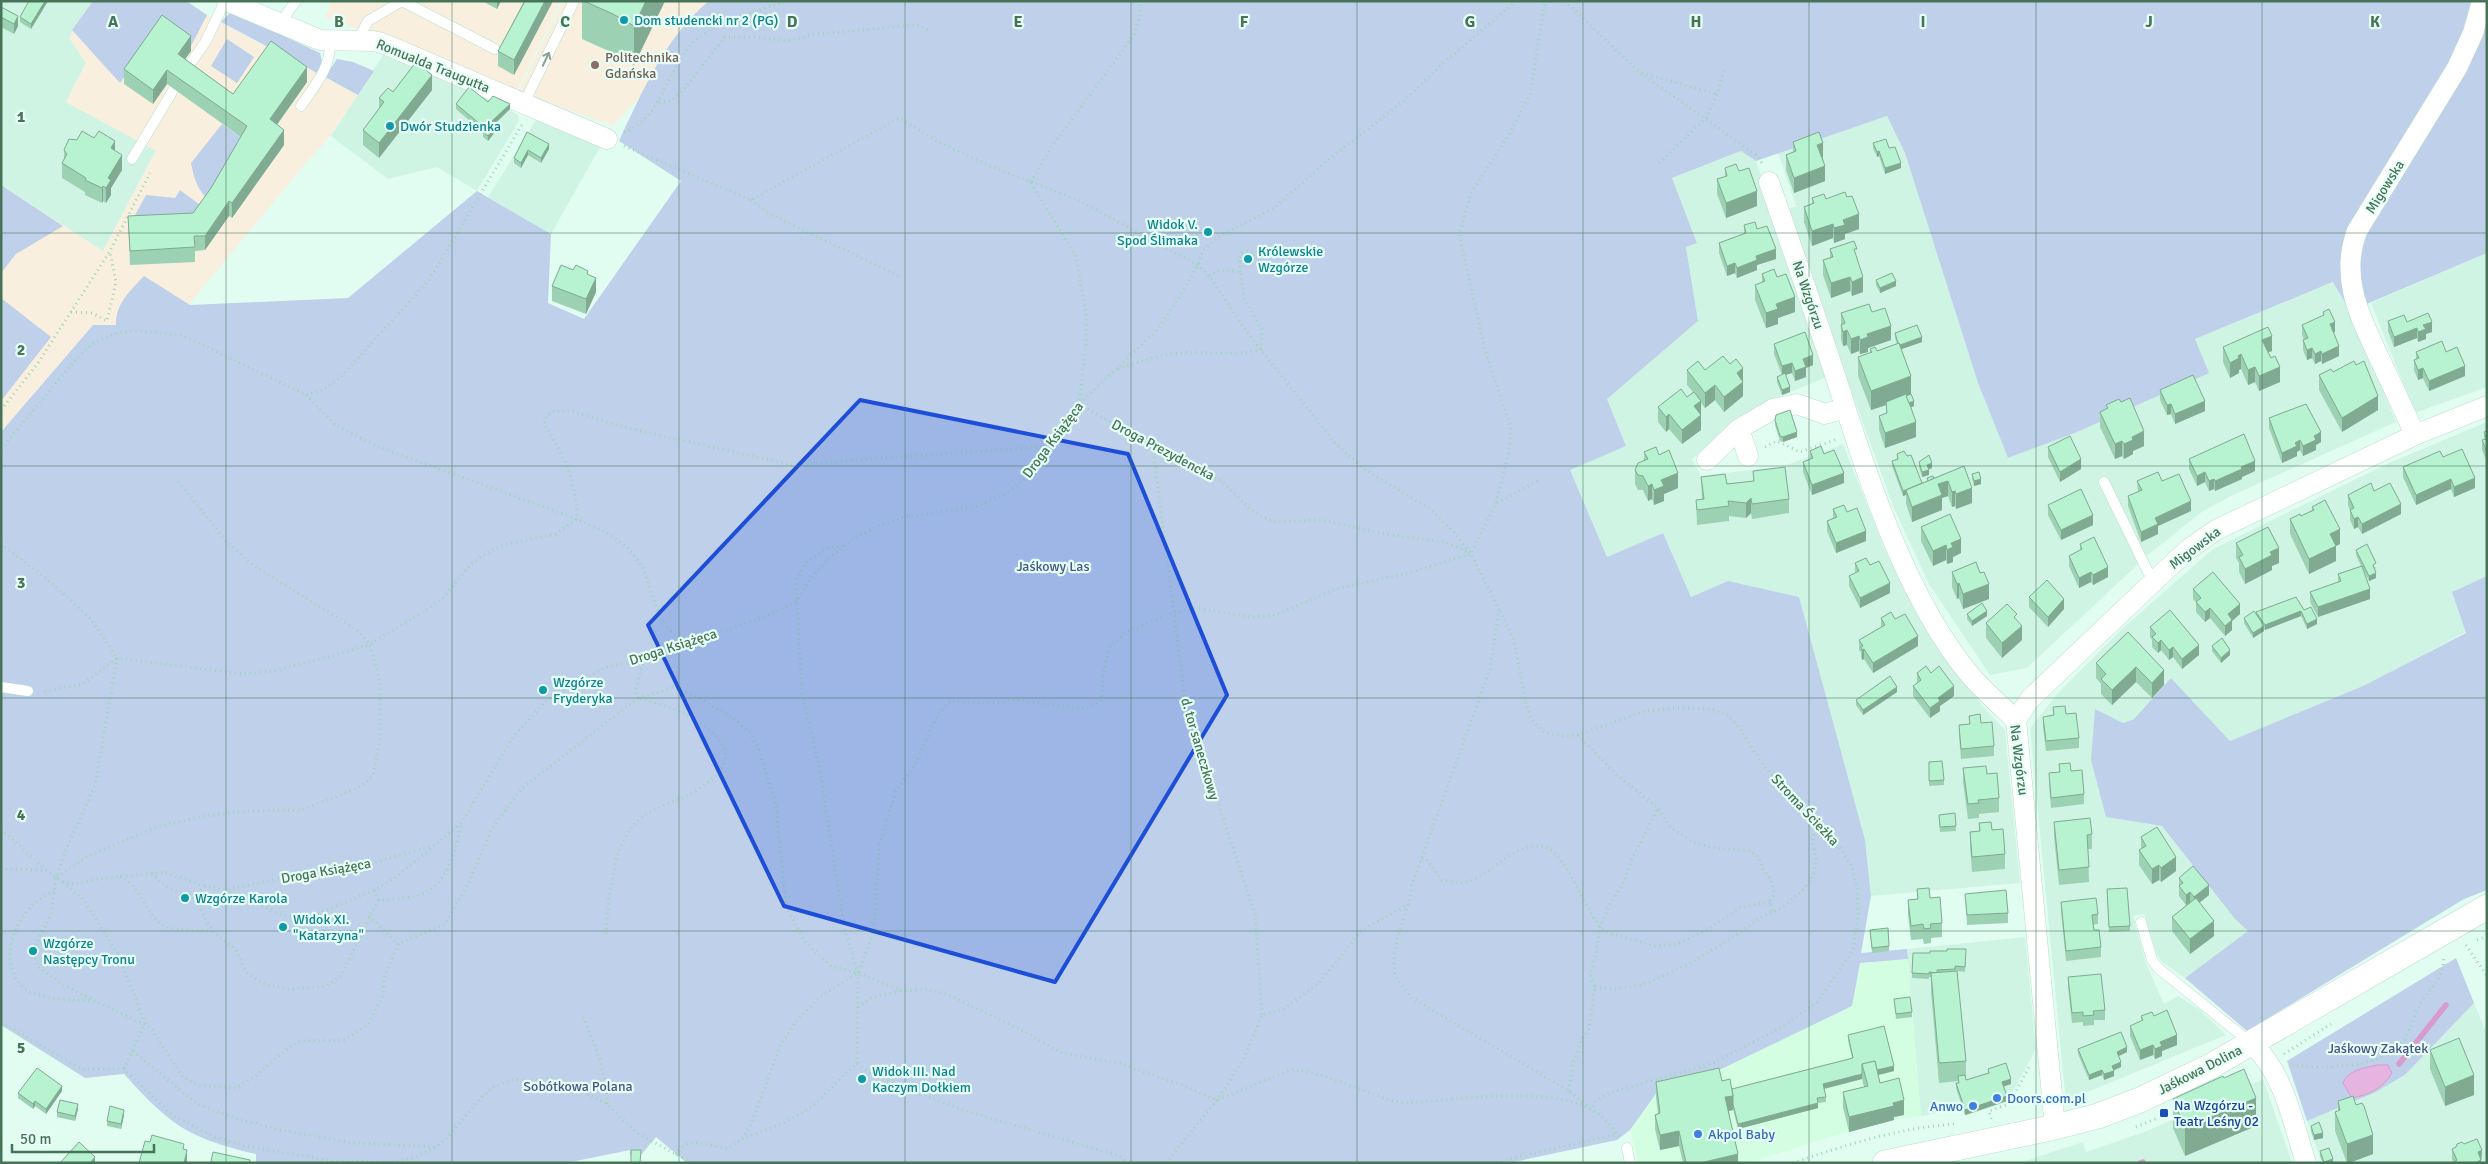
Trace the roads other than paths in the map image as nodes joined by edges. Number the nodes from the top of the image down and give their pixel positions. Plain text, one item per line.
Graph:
1 (226, 1) edge
2 (296, 1) edge
3 (402, 1) edge
4 (574, 1) edge
5 (2482, 1) edge
6 (283, 26) junction
7 (358, 40) junction
8 (330, 42) junction
9 (495, 49) dead end
10 (184, 74) edge
11 (174, 89) edge
12 (524, 103) junction
13 (301, 106) dead end
14 (607, 139) road end
15 (132, 159) dead end
16 (1769, 182) dead end
17 (2487, 406) edge
18 (1845, 408) junction
19 (1739, 429) junction
20 (2415, 435) junction
21 (1748, 456) dead end
22 (1708, 460) dead end
23 (2104, 482) dead end
24 (2154, 580) junction
25 (1, 687) edge
26 (28, 691) road end
27 (2016, 720) junction
28 (2485, 912) edge
29 (2141, 922) dead end
30 (2251, 1043) junction
31 (2055, 1127) junction
32 (1627, 1148) road end
33 (1630, 1163) edge
34 (1885, 1163) edge
35 (2306, 1163) edge

1 - 6 street, Romualda Traugutta
1 - 10 lane
2 - 6 lane
3 - 7 lane
3 - 9 lane
12 -> 4 lane
5 - 20 street, Migowska
6 - 8 street, Romualda Traugutta
7 - 8 street, Romualda Traugutta
7 - 12 street, Romualda Traugutta
8 - 13 lane
11 - 15 lane
12 - 14 street, Romualda Traugutta
16 - 18 street, Na Wzgórzu
17 - 20 street, Migowska
18 - 19 street
18 - 27 street, Na Wzgórzu
19 - 21 street
19 - 22 street
20 - 24 street, Migowska
23 - 24 lane
24 - 27 street, Migowska
25 - 26 lane
27 - 31 street, Na Wzgórzu
28 - 30 street, Jaśkowa Dolina
29 - 30 lane
30 - 31 street, Jaśkowa Dolina
30 - 35 street
31 - 34 street, Jaśkowa Dolina
32 - 33 lane

